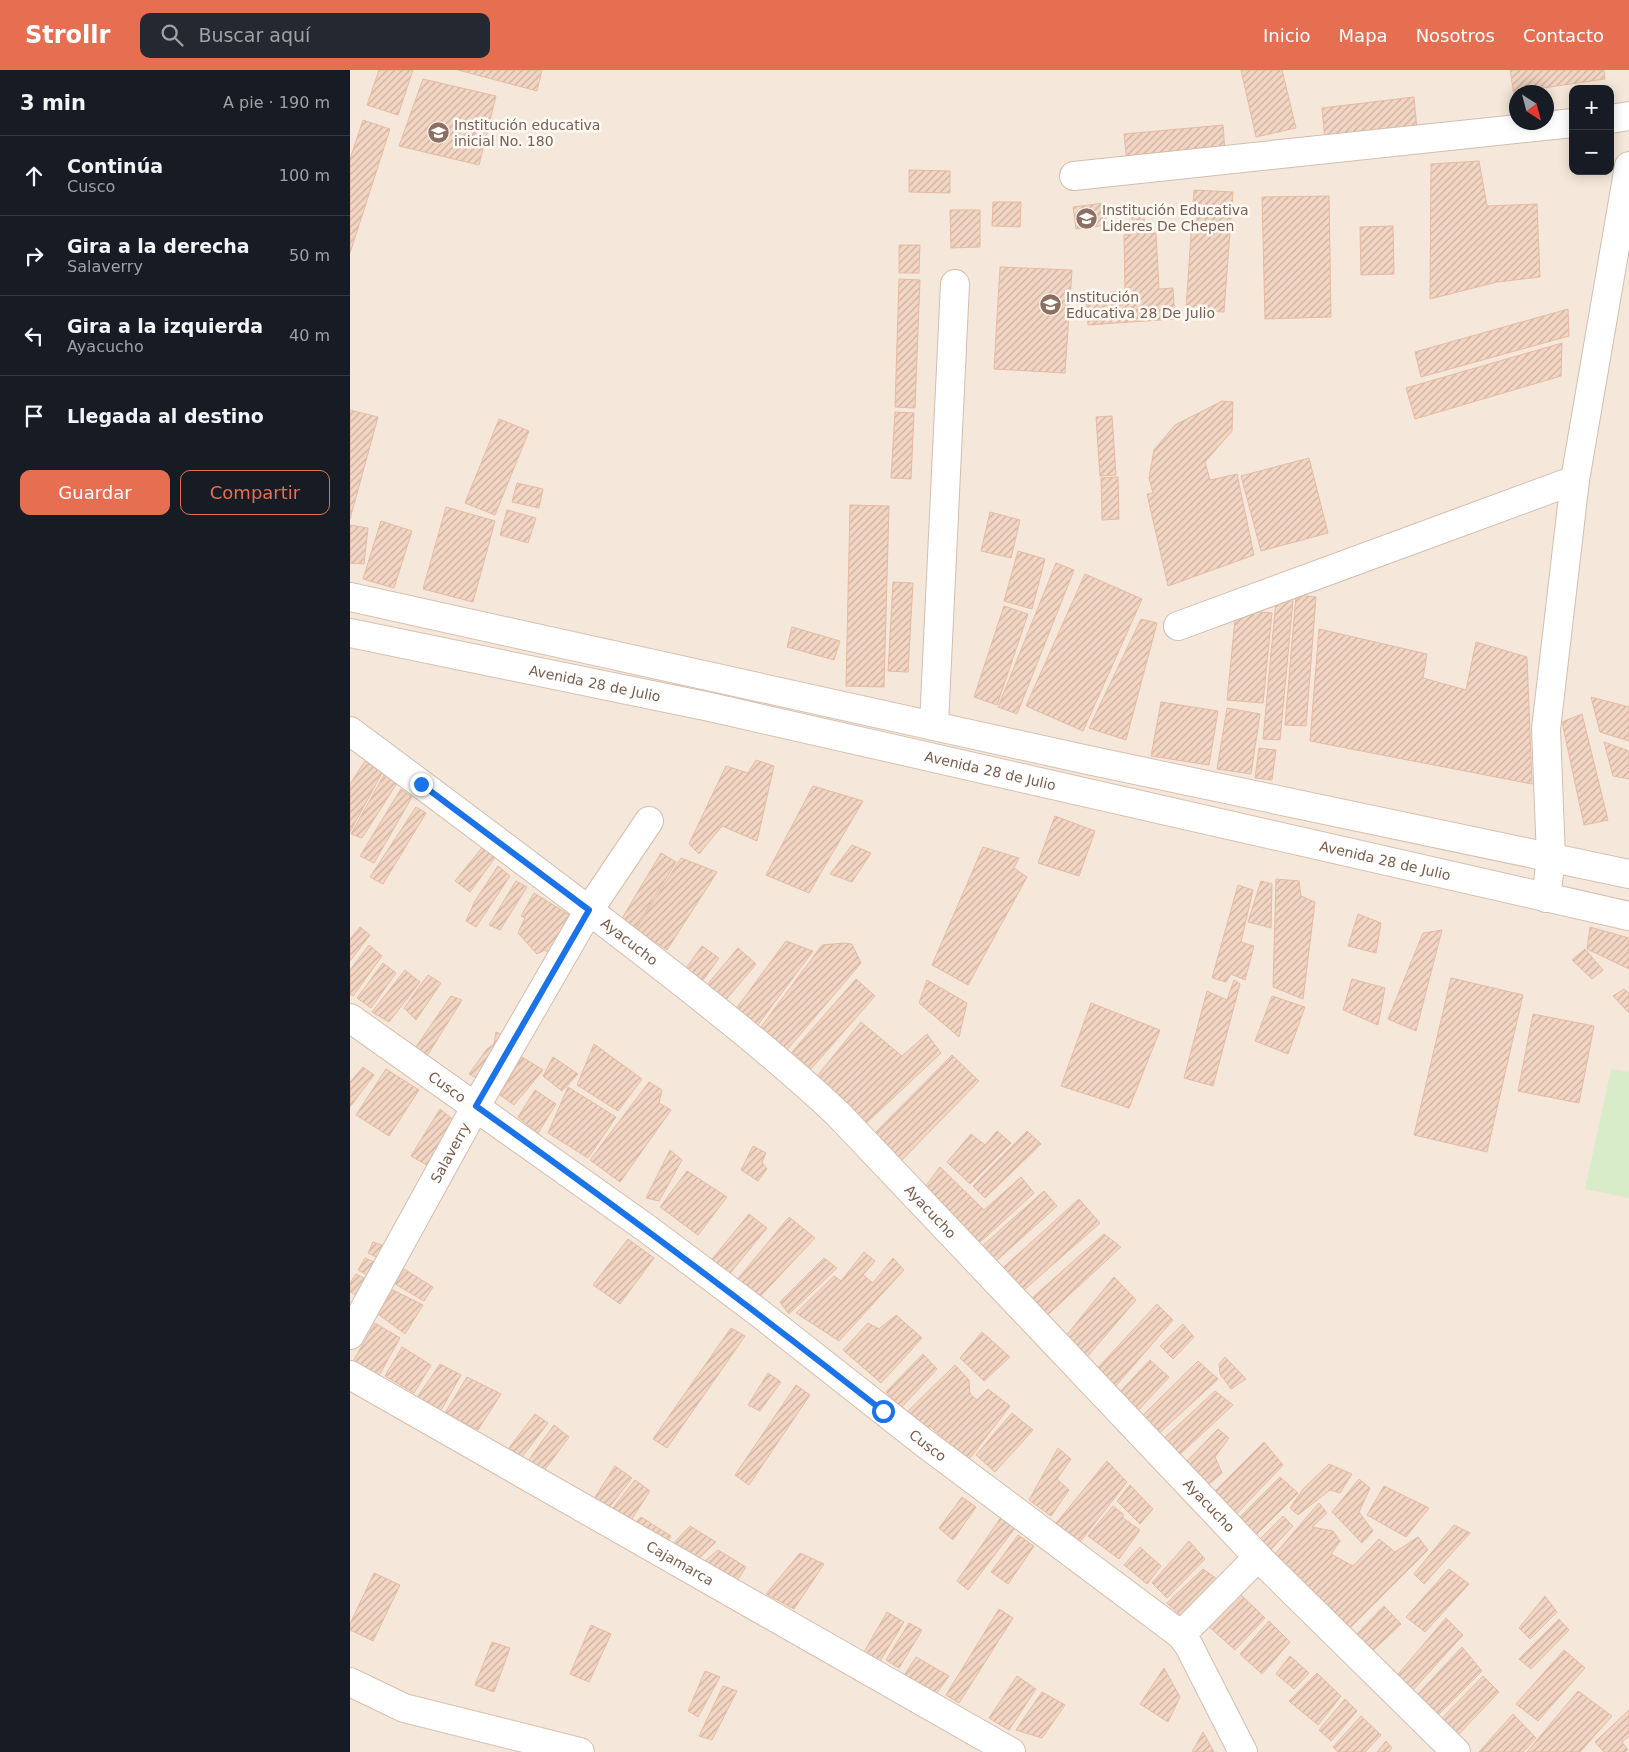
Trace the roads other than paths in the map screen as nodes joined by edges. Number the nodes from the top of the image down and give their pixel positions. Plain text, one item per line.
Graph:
1 (1629, 116) edge
2 (1614, 118) edge
3 (1569, 122) edge
4 (1629, 166) edge
5 (1074, 176) dead end
6 (955, 284) dead end
7 (1575, 480) junction
8 (350, 597) edge
9 (1178, 626) dead end
10 (350, 633) edge
11 (718, 677) junction
12 (710, 707) junction
13 (934, 724) junction
14 (350, 731) edge
15 (1088, 760) junction
16 (1082, 792) junction
17 (649, 821) dead end
18 (1551, 858) junction
19 (1629, 874) edge
20 (1546, 898) junction
21 (589, 910) junction
22 (1629, 916) edge
23 (350, 1018) edge
24 (476, 1106) junction
25 (350, 1335) edge
26 (350, 1375) edge
27 (1258, 1557) junction
28 (1181, 1635) junction
29 (350, 1682) edge
30 (580, 1752) edge
31 (1010, 1752) edge
32 (1243, 1752) edge
33 (1456, 1752) edge

1 - 2 street
3 - 5 street
4 - 7 street
6 - 13 street
7 - 9 street
7 - 18 street
8 - 11 street
10 - 12 street, Avenida 28 de Julio
11 - 12 street
11 - 13 street
12 - 16 street, Avenida 28 de Julio
13 - 15 street
14 - 21 street, Ayacucho
15 - 16 street
15 - 18 street
16 - 20 street, Avenida 28 de Julio
17 - 21 street, Salaverry
18 - 19 street
18 - 20 street
20 - 22 street, Avenida 28 de Julio
21 - 24 street, Salaverry
21 - 27 street, Ayacucho
23 - 24 street, Cusco
24 - 25 street, Salaverry
24 - 28 street, Cusco
26 - 31 street, Cajamarca
27 - 28 street
27 - 33 street, Ayacucho
28 - 32 street, Cusco
29 - 30 street

